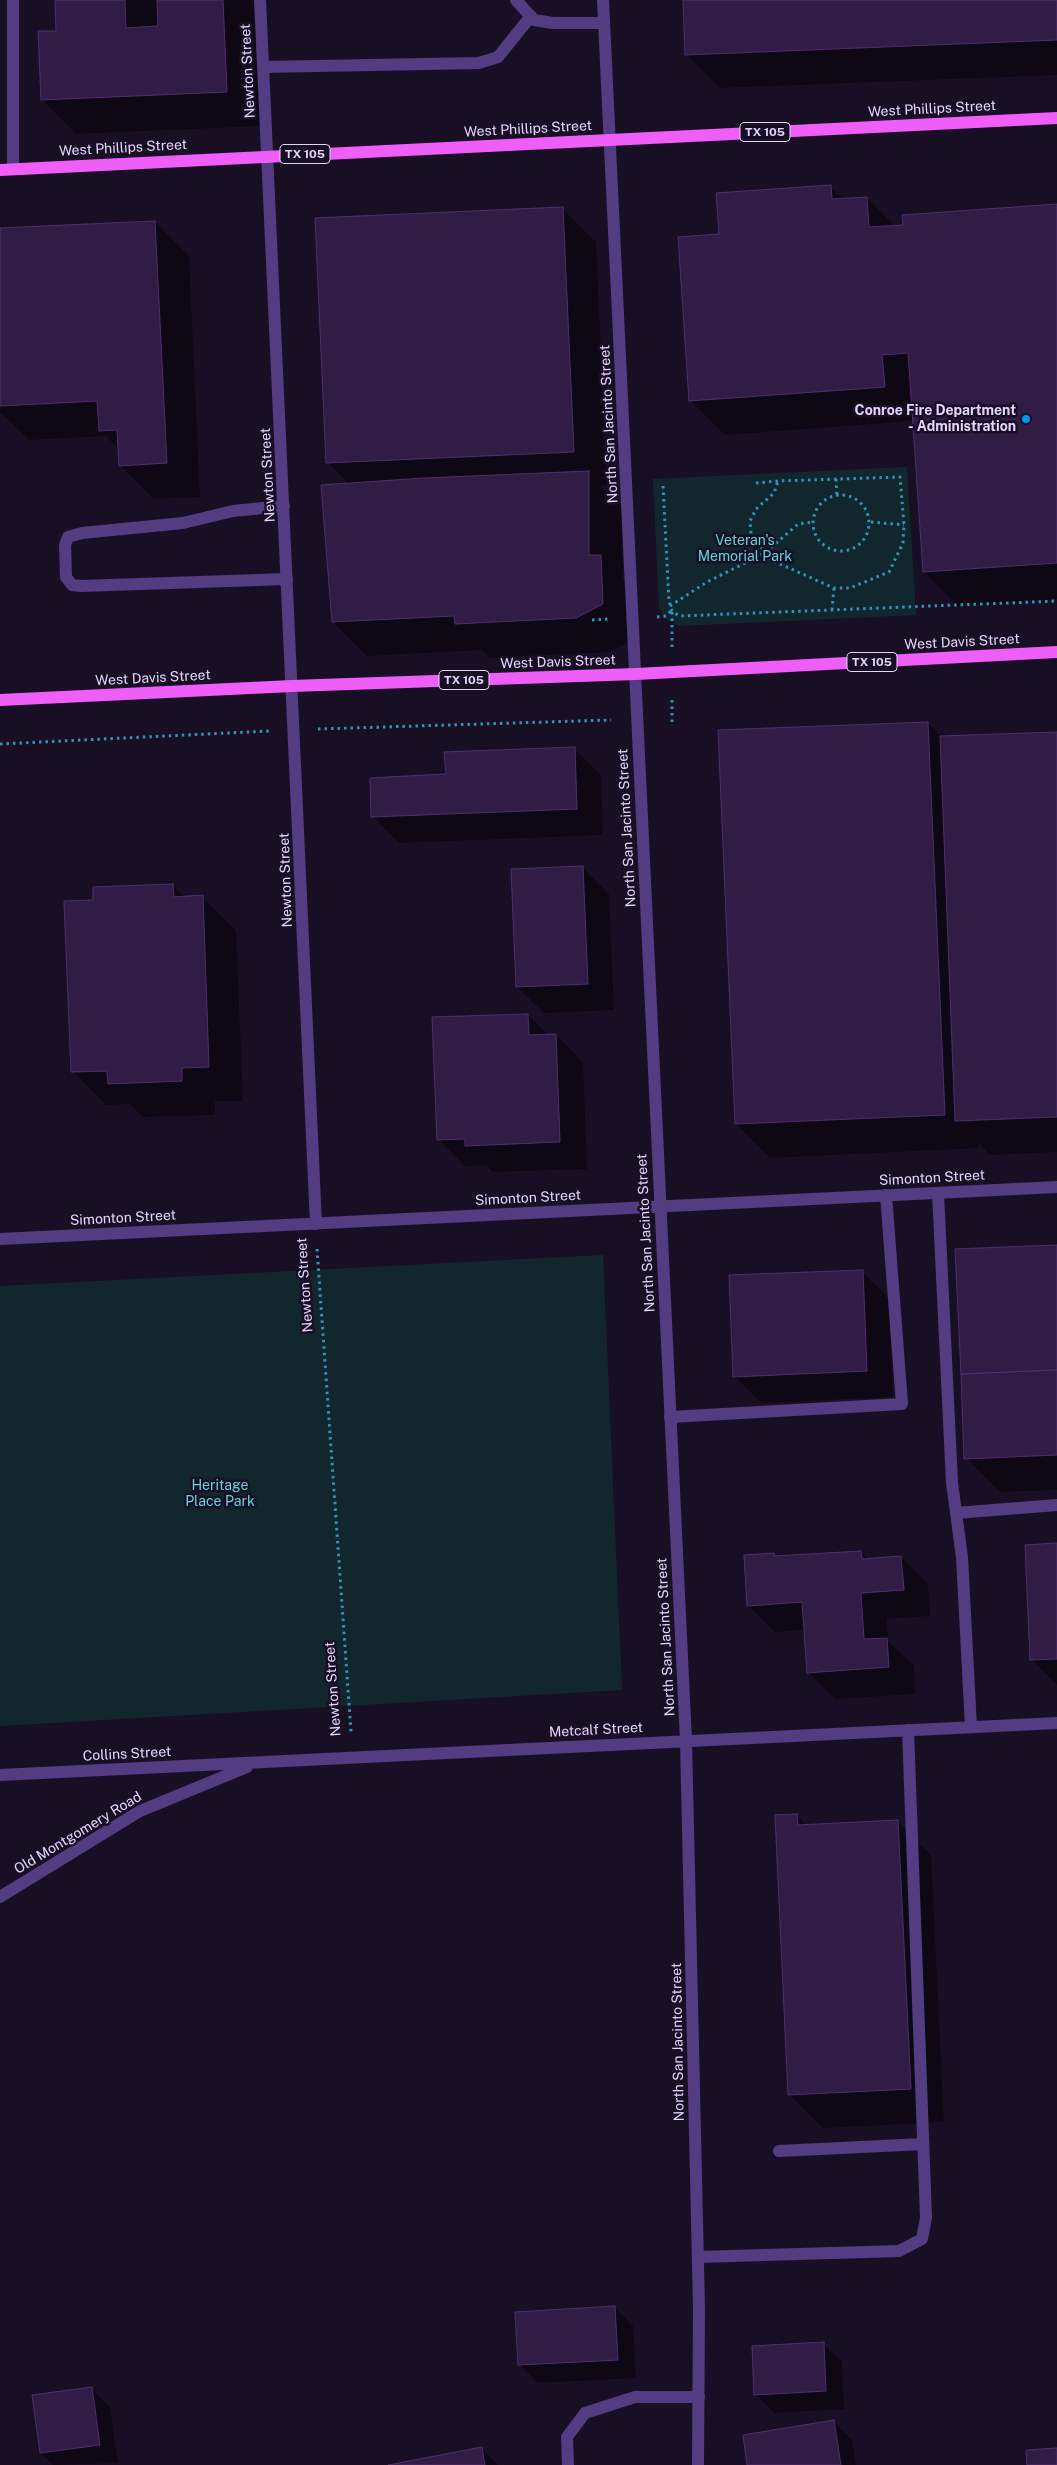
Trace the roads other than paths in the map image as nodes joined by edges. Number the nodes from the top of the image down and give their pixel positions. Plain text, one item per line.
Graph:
1 (13, 0) edge
2 (260, 0) edge
3 (516, 0) edge
4 (603, 0) edge
5 (531, 16) junction
6 (604, 23) junction
7 (263, 67) junction
8 (1057, 118) edge
9 (610, 140) junction
10 (268, 156) junction
11 (13, 169) junction
12 (0, 170) edge
13 (284, 506) junction
14 (287, 579) junction
15 (1057, 652) edge
16 (636, 674) junction
17 (292, 686) junction
18 (0, 700) edge
19 (1057, 1187) edge
20 (938, 1193) junction
21 (886, 1195) junction
22 (660, 1207) junction
23 (316, 1224) junction
24 (0, 1239) edge
25 (670, 1416) junction
26 (1057, 1505) edge
27 (956, 1513) junction
28 (1057, 1724) edge
29 (971, 1727) junction
30 (908, 1730) junction
31 (686, 1741) junction
32 (256, 1764) junction
33 (0, 1775) edge
34 (0, 1897) edge
35 (923, 2144) junction
36 (779, 2151) dead end
37 (698, 2257) junction
38 (699, 2397) junction
39 (568, 2465) edge
40 (698, 2465) edge

1 - 11 street
2 - 7 street, Newton Street
3 - 5 street
4 - 6 street, North San Jacinto Street
5 - 6 street
5 - 7 street
6 - 9 street, North San Jacinto Street
7 - 10 street, Newton Street
8 - 9 main road, West Phillips Street / TX 105
9 - 10 main road, West Phillips Street / TX 105
9 - 16 street, North San Jacinto Street
10 - 11 main road, West Phillips Street / TX 105
10 - 13 street, Newton Street
11 - 12 main road, West Phillips Street / TX 105
13 - 14 street, Newton Street
13 - 14 street
14 - 17 street, Newton Street
15 - 16 main road, West Davis Street / TX 105
16 - 17 main road, West Davis Street / TX 105
16 - 22 street, North San Jacinto Street
17 - 18 main road, West Davis Street / TX 105
17 - 23 street, Newton Street
19 - 20 street, Simonton Street
20 - 21 street, Simonton Street
20 - 27 street
21 - 22 street, Simonton Street
21 - 25 street
22 - 23 street, Simonton Street
22 - 25 street, North San Jacinto Street
23 - 24 street, Simonton Street
25 - 31 street, North San Jacinto Street
26 - 27 street
27 - 29 street
28 - 29 street, Metcalf Street
29 - 30 street, Metcalf Street
30 - 31 street, Metcalf Street
30 - 35 street
31 - 32 street, Metcalf Street
31 - 37 street, North San Jacinto Street
32 - 33 street, Collins Street
32 - 34 street, Old Montgomery Road
35 - 36 street
35 - 37 street
37 - 38 street, North San Jacinto Street
38 - 39 street
38 - 40 street, North San Jacinto Street

